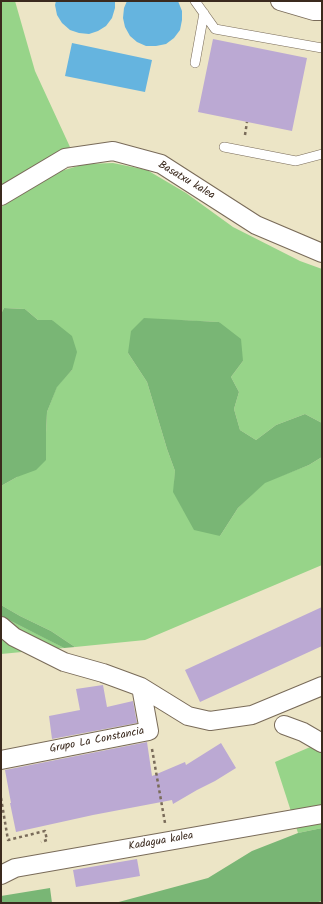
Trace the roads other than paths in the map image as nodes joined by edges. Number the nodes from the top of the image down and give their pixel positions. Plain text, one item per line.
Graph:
1 (195, 1) edge
2 (280, 1) edge
3 (322, 11) edge
4 (204, 13) junction
5 (322, 48) edge
6 (195, 63) dead end
7 (224, 146) dead end
8 (322, 154) edge
9 (1, 196) edge
10 (322, 253) edge
11 (8, 631) edge
12 (322, 686) edge
13 (141, 688) junction
14 (284, 725) dead end
15 (322, 743) edge
16 (1, 760) edge
17 (322, 814) edge
18 (1, 875) edge

1 - 4 lane
2 - 3 street
4 - 5 lane
4 - 6 lane
7 - 8 lane
9 - 10 street, Basatxu kalea
11 - 13 street
12 - 13 street
13 - 16 street, Grupo La Constancia
14 - 15 street
17 - 18 street, Kadagua kalea

